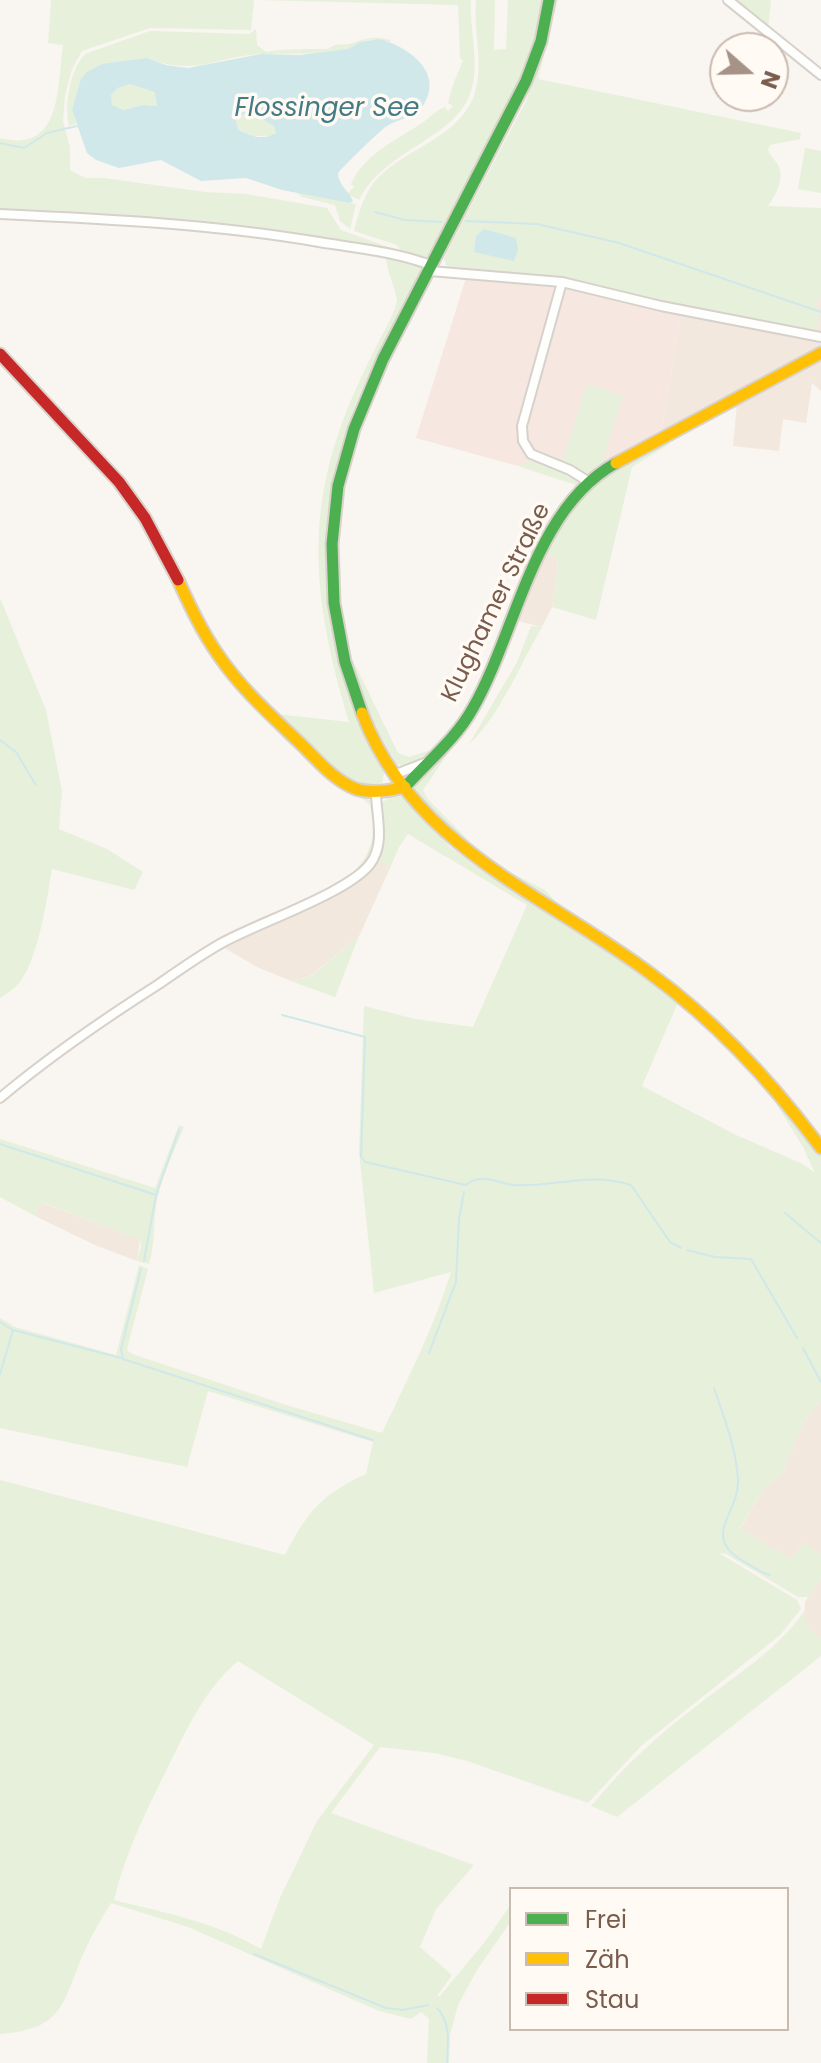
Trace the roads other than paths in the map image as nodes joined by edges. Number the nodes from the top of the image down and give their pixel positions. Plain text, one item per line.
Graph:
1 (549, 0) edge
2 (728, 0) edge
3 (821, 75) edge
4 (0, 214) edge
5 (432, 269) junction
6 (562, 282) junction
7 (821, 337) edge
8 (821, 353) edge
9 (0, 354) edge
10 (589, 482) junction
11 (427, 761) junction
12 (396, 774) junction
13 (405, 787) junction
14 (376, 792) junction
15 (0, 1098) edge
16 (821, 1148) edge

1 - 5 main road
2 - 3 street
4 - 5 street
5 - 6 street
5 - 12 main road
6 - 7 street
6 - 10 street
8 - 10 main road, Klughamer Straße
9 - 14 main road
10 - 11 main road, Klughamer Straße
11 - 12 street, Klughamer Straße
11 - 13 main road, Klughamer Straße
12 - 13 main road
12 - 14 main road
13 - 14 main road
13 - 16 main road
14 - 15 street

